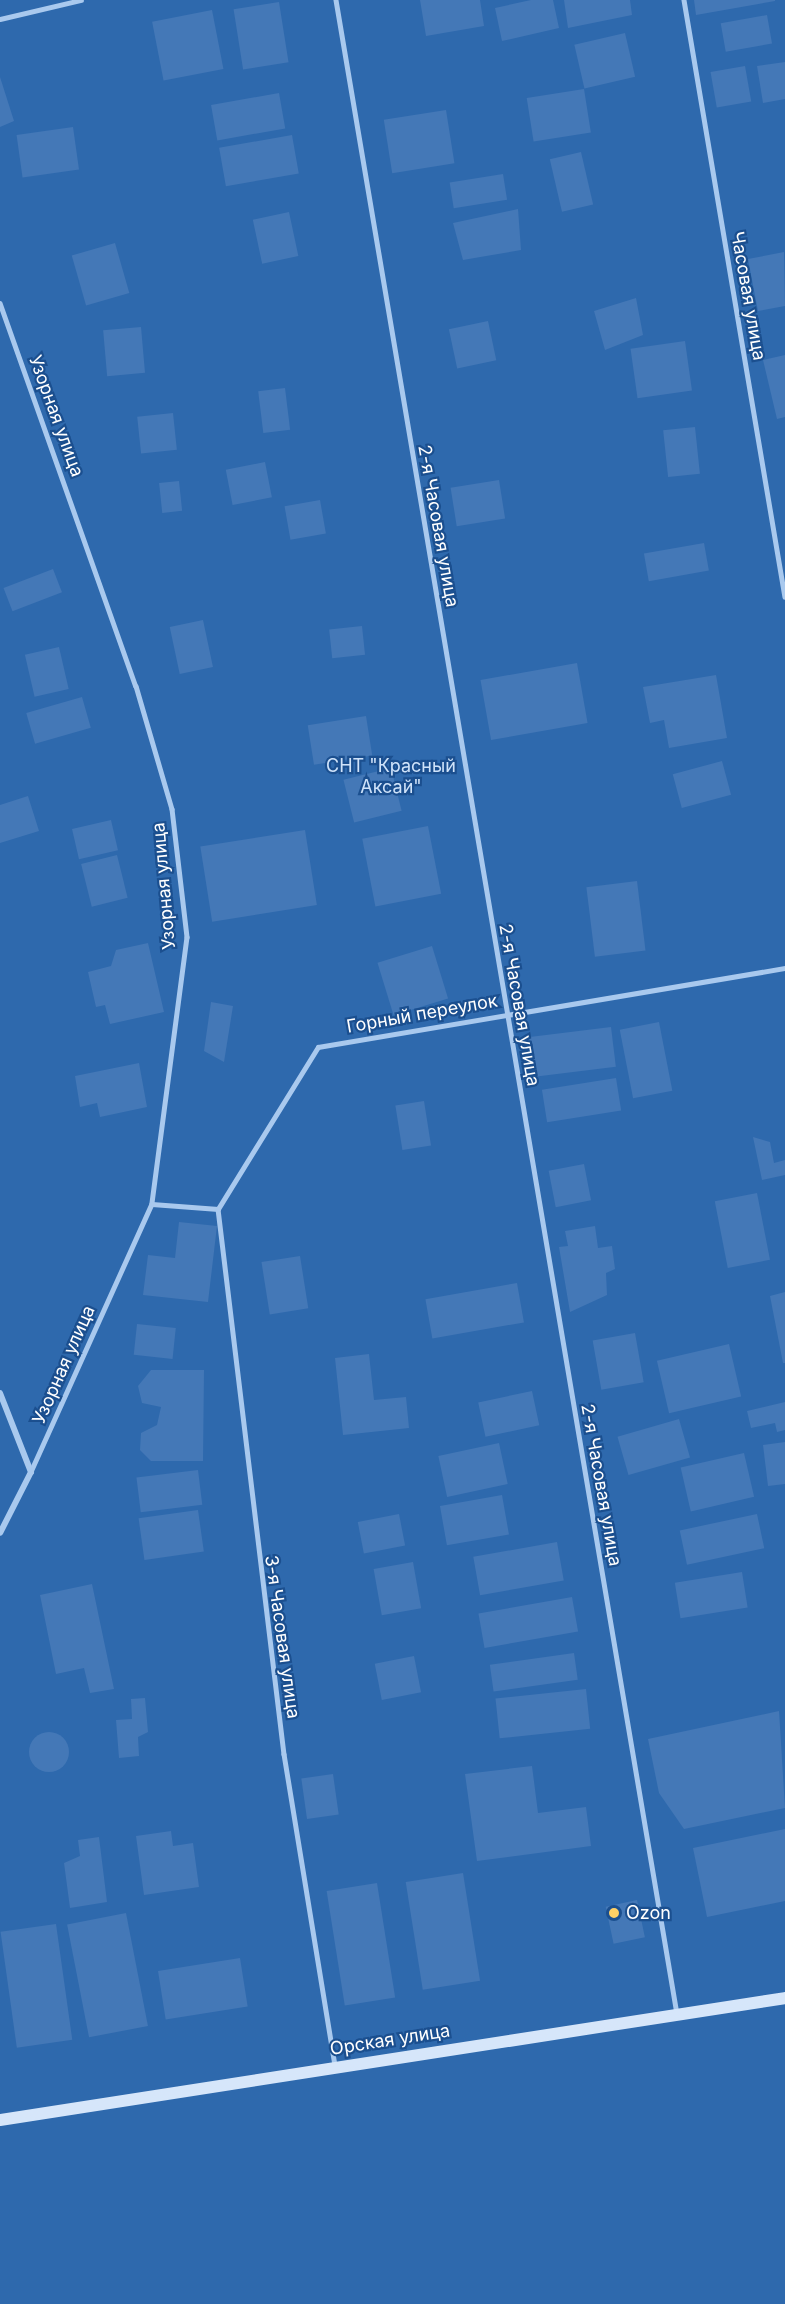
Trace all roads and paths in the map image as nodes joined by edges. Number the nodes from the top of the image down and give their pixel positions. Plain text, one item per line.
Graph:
1 (81, 0) edge
2 (336, 0) edge
3 (684, 0) edge
4 (0, 19) edge
5 (0, 303) edge
6 (785, 597) edge
7 (785, 968) edge
8 (507, 1013) junction
9 (152, 1204) junction
10 (218, 1209) junction
11 (0, 1393) edge
12 (31, 1472) junction
13 (0, 1533) edge
14 (785, 1998) edge
15 (677, 2015) junction
16 (335, 2066) junction
17 (0, 2120) edge

1 - 4 lane
2 - 8 lane, 2-я Часовая улица
3 - 6 lane, Часовая улица
5 - 9 lane, Узорная улица
7 - 8 lane, Горный переулок
8 - 10 lane, Горный переулок
8 - 15 lane, 2-я Часовая улица
9 - 10 lane
9 - 12 lane, Узорная улица
10 - 16 lane, 3-я Часовая улица
11 - 12 street
12 - 13 street, Узорная улица
14 - 15 main road, Орская улица
15 - 16 main road, Орская улица
16 - 17 main road, Орская улица

